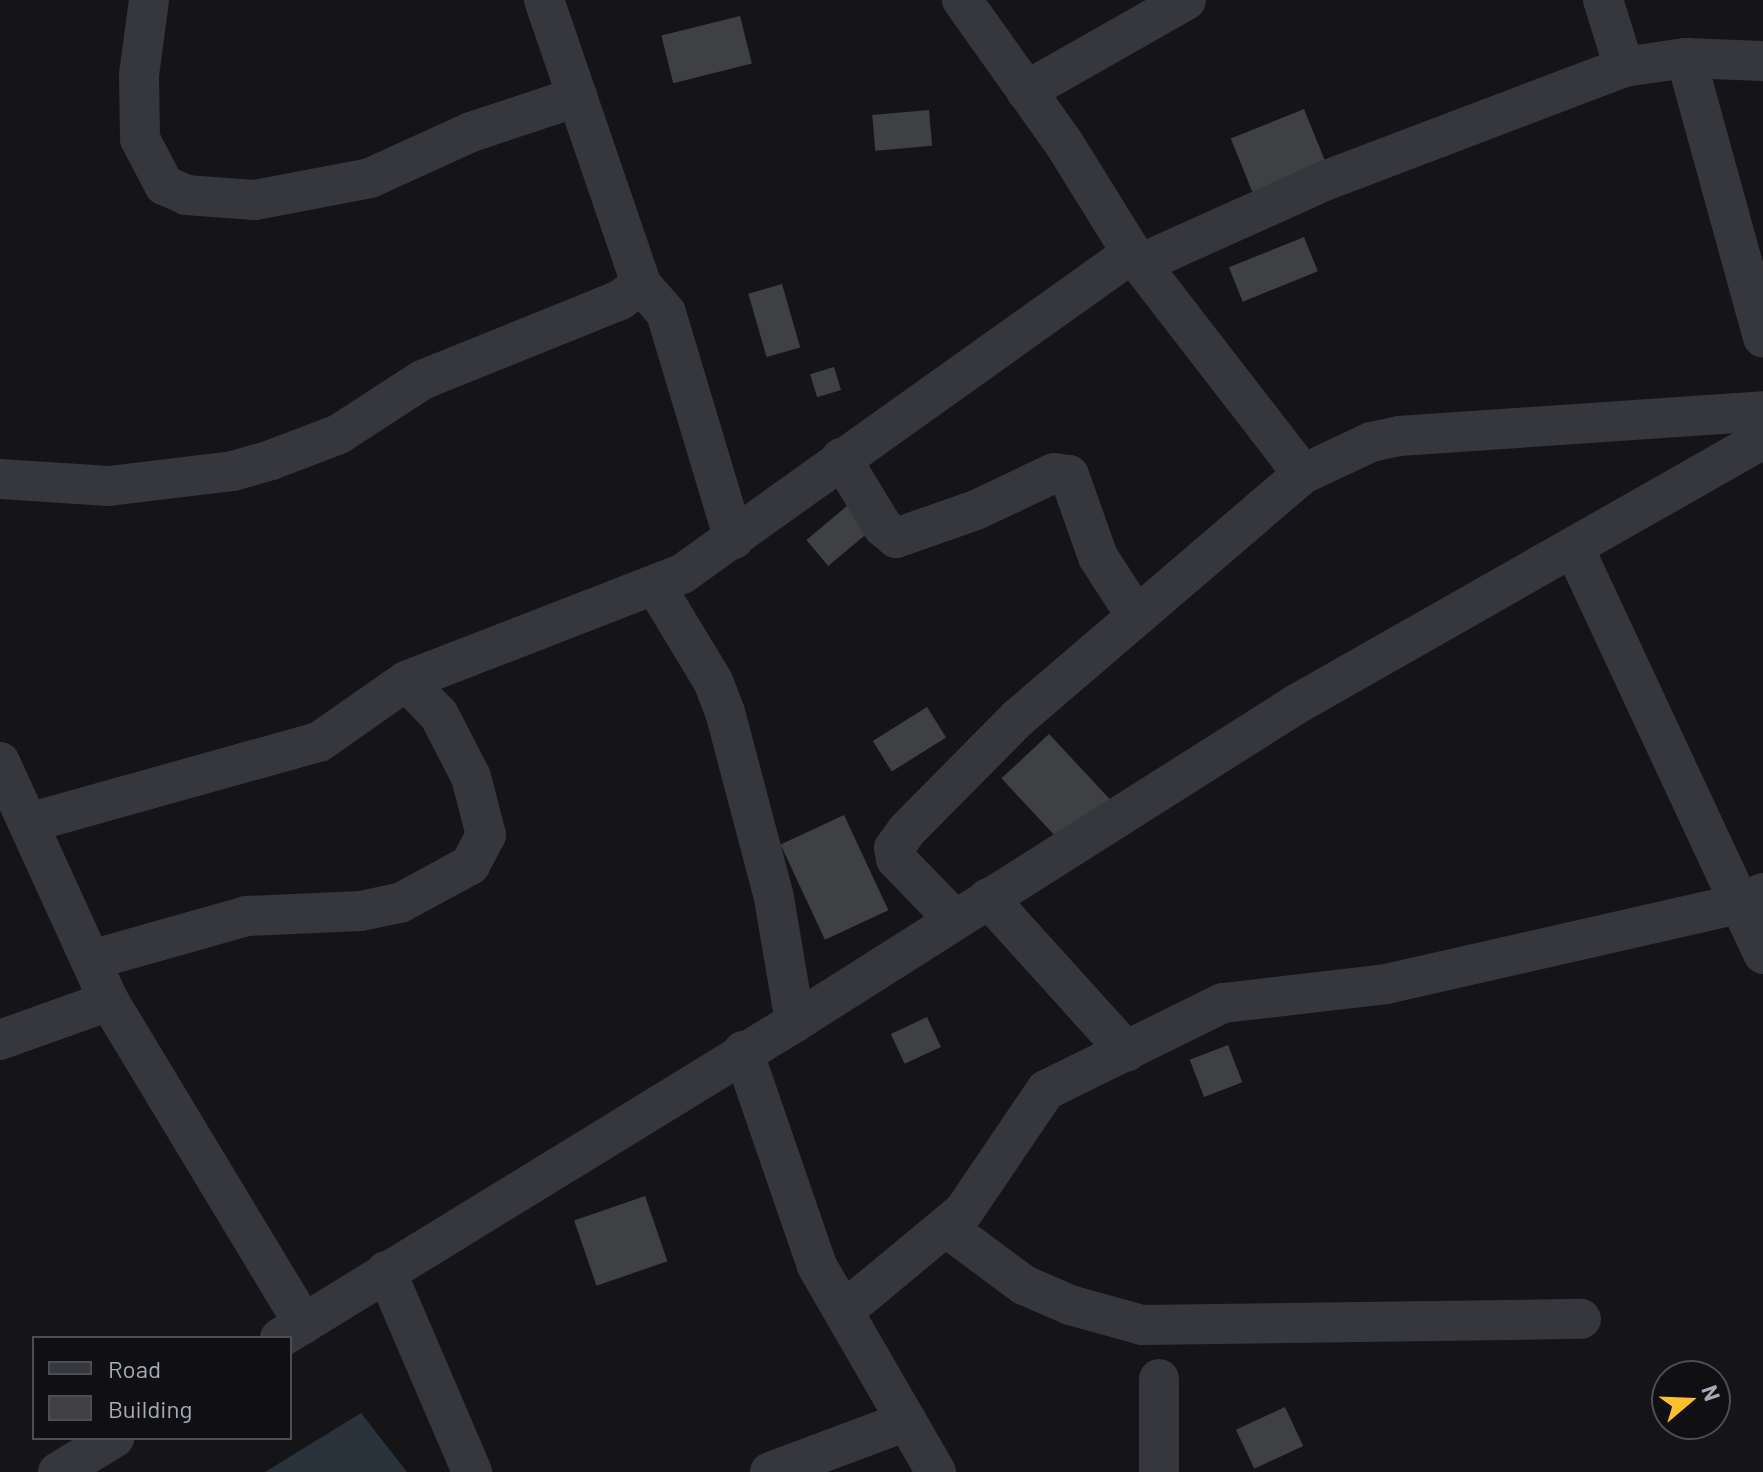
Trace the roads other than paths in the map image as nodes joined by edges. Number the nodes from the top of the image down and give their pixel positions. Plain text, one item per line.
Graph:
1 (149, 0) edge
2 (544, 0) edge
3 (962, 0) edge
4 (1186, 0) edge
5 (1603, 0) edge
6 (1686, 58) junction
7 (1763, 61) edge
8 (1624, 67) junction
9 (1026, 91) junction
10 (577, 97) junction
11 (1137, 258) junction
12 (641, 284) junction
13 (1763, 338) edge
14 (1763, 411) edge
15 (1763, 439) edge
16 (841, 458) junction
17 (1303, 474) junction
18 (0, 479) edge
19 (734, 539) junction
20 (1574, 548) junction
21 (656, 587) junction
22 (1135, 614) junction
23 (406, 681) junction
24 (0, 762) edge
25 (28, 823) junction
26 (988, 898) junction
27 (1750, 898) edge
28 (954, 919) junction
29 (1763, 954) edge
30 (91, 960) junction
31 (109, 1001) junction
32 (795, 1022) junction
33 (0, 1040) edge
34 (743, 1051) junction
35 (1127, 1052) junction
36 (947, 1228) junction
37 (386, 1271) junction
38 (846, 1309) junction
39 (1581, 1319) dead end
40 (292, 1331) edge
41 (1159, 1379) dead end
42 (907, 1421) junction
43 (111, 1440) edge
44 (58, 1472) edge
45 (472, 1472) edge
46 (770, 1472) edge
47 (936, 1472) edge
48 (1159, 1472) edge

1 - 10 street
2 - 10 street
3 - 9 street
4 - 9 street
5 - 8 street
6 - 7 street
6 - 8 street
6 - 13 street
8 - 11 street
9 - 11 street
10 - 12 street
11 - 16 street
11 - 17 street
12 - 18 street
12 - 19 street
14 - 17 street
15 - 20 street
16 - 19 street
16 - 22 street
17 - 22 street
19 - 21 street
20 - 26 street
20 - 27 street
21 - 23 street
21 - 32 street
22 - 28 street
23 - 25 street
23 - 30 street
24 - 25 street
25 - 30 street
26 - 28 street
26 - 35 street
27 - 29 street
27 - 35 street
28 - 32 street
30 - 31 street
31 - 33 street
31 - 40 street
32 - 34 street
34 - 37 street
34 - 38 street
35 - 36 street
36 - 38 street
36 - 39 street
37 - 40 street
37 - 45 street
38 - 42 street
41 - 48 street
42 - 46 street
42 - 47 street
43 - 44 street

